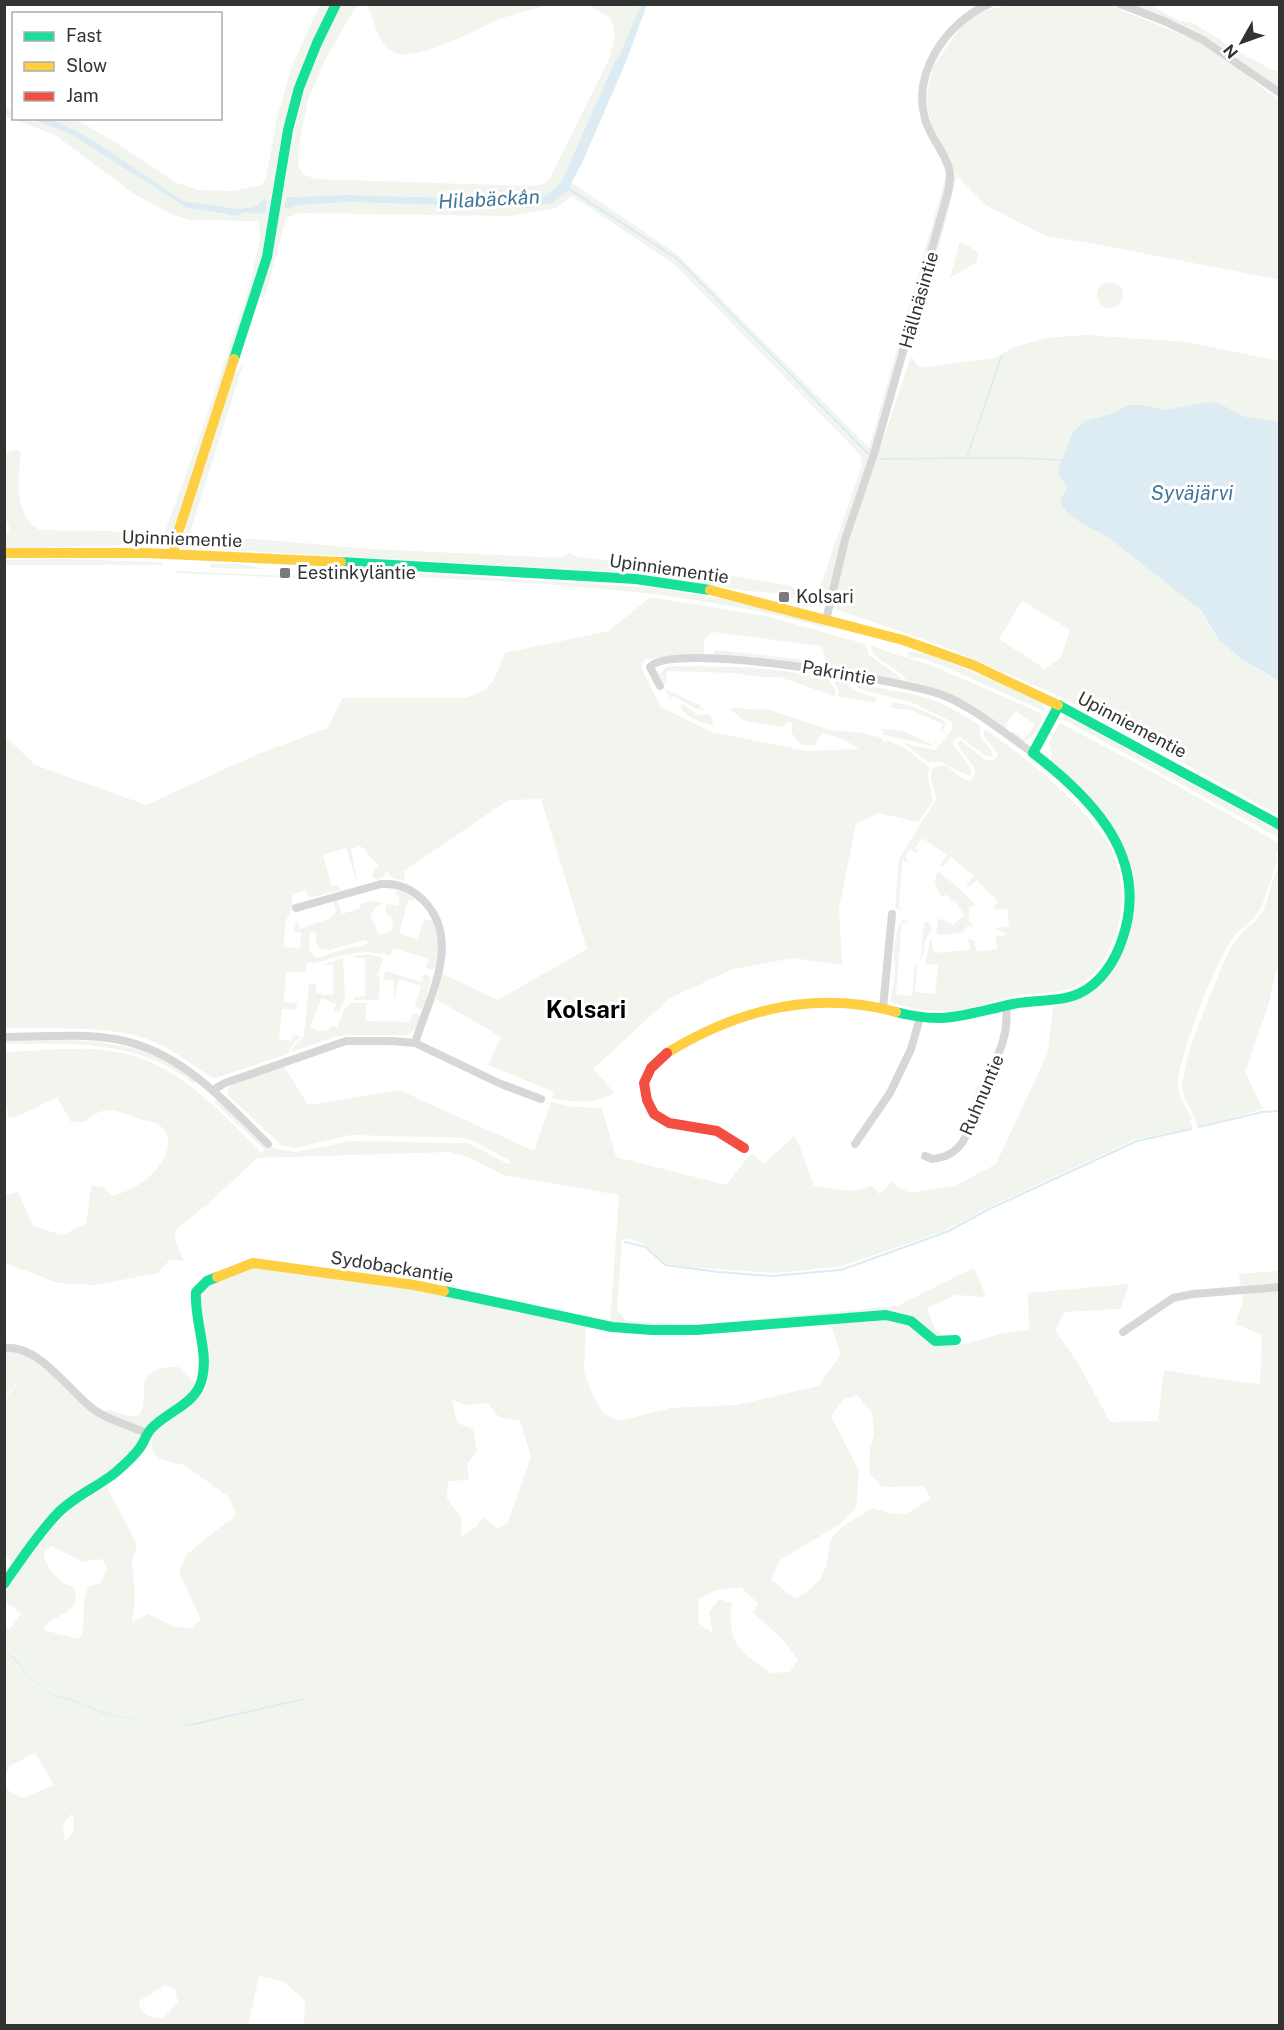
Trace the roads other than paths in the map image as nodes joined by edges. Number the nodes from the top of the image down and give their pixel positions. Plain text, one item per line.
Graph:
1 (336, 4) edge
2 (989, 4) edge
3 (1120, 4) edge
4 (1280, 93) edge
5 (4, 553) edge
6 (173, 554) junction
7 (826, 620) junction
8 (660, 686) dead end
9 (1059, 705) junction
10 (1033, 753) junction
11 (1280, 825) edge
12 (296, 908) dead end
13 (892, 914) dead end
14 (1006, 1005) junction
15 (883, 1008) junction
16 (920, 1018) junction
17 (4, 1037) edge
18 (415, 1043) junction
19 (213, 1090) junction
20 (541, 1099) dead end
21 (268, 1144) dead end
22 (855, 1144) dead end
23 (744, 1148) dead end
24 (925, 1155) dead end
25 (1280, 1287) edge
26 (1123, 1332) dead end
27 (956, 1340) dead end
28 (4, 1348) edge
29 (147, 1434) junction
30 (4, 1584) edge

1 - 6 street
2 - 7 street, Hällnäsintie
3 - 4 street
5 - 6 street, Upinniementie
6 - 7 street, Upinniementie
7 - 9 street, Upinniementie
8 - 10 street, Pakrintie
9 - 10 street
9 - 11 street, Upinniementie
10 - 14 street
12 - 18 street
13 - 15 street
14 - 16 street
14 - 24 street, Ruhnuntie
15 - 16 street
15 - 23 street
16 - 22 street
17 - 19 street
18 - 19 street
18 - 20 street
19 - 21 street
25 - 26 street
27 - 29 street, Sydobackantie
28 - 29 street
29 - 30 street, Sydobackantie

